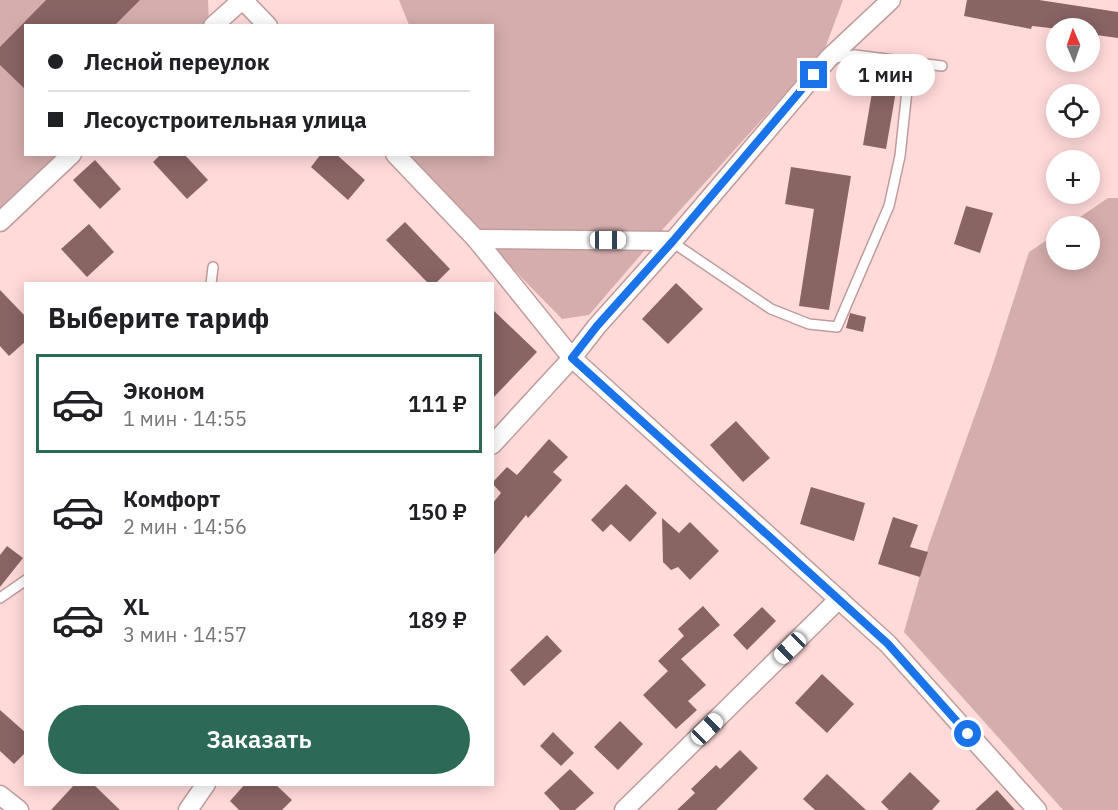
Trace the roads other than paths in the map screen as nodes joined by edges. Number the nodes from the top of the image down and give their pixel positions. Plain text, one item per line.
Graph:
1 (242, 0) edge
2 (891, 0) edge
3 (215, 24) edge
4 (266, 24) edge
5 (829, 58) junction
6 (910, 62) junction
7 (942, 66) dead end
8 (70, 156) edge
9 (397, 156) edge
10 (0, 222) edge
11 (476, 239) junction
12 (674, 243) junction
13 (213, 267) dead end
14 (212, 282) edge
15 (572, 358) junction
16 (494, 443) edge
17 (24, 581) edge
18 (0, 598) edge
19 (840, 599) junction
20 (205, 786) edge
21 (0, 795) edge
22 (18, 810) edge
23 (188, 810) edge
24 (624, 810) edge
25 (1037, 810) edge

1 - 3 street
1 - 4 street
2 - 5 street
5 - 6 lane
5 - 12 street
6 - 7 lane
6 - 12 lane
8 - 10 street
9 - 11 street
11 - 12 street
11 - 15 street
12 - 15 street
13 - 14 lane
15 - 16 street
15 - 19 street
17 - 18 lane
19 - 24 street
19 - 25 street
20 - 23 street
21 - 22 street

